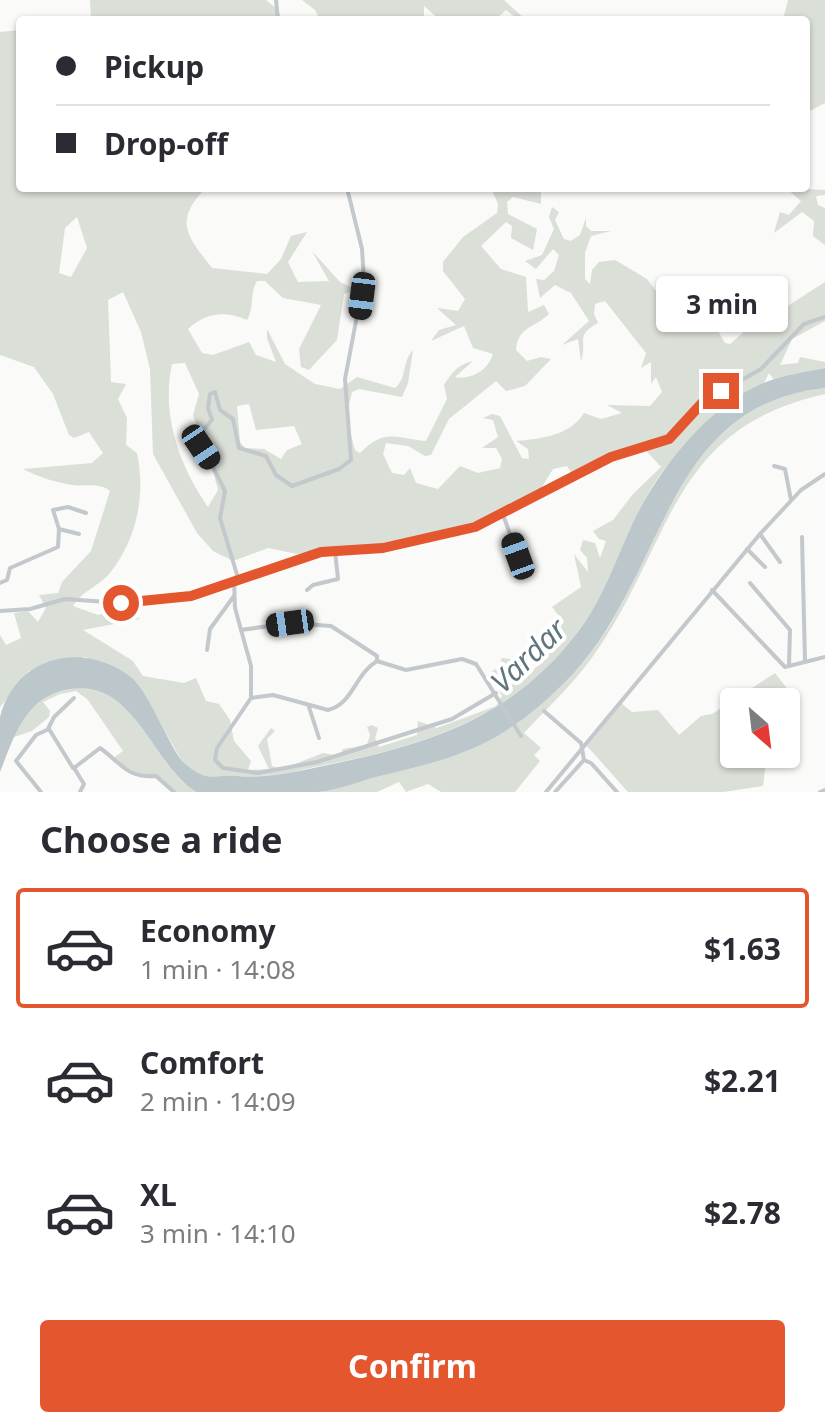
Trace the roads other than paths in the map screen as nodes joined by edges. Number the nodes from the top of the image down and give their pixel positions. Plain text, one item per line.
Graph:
1 (348, 192) edge
2 (825, 317) edge
3 (774, 466) dead end
4 (825, 474) edge
5 (791, 500) junction
6 (502, 512) junction
7 (86, 513) dead end
8 (59, 529) junction
9 (79, 534) dead end
10 (760, 534) junction
11 (802, 537) dead end
12 (747, 549) junction
13 (335, 551) junction
14 (518, 556) dead end
15 (780, 562) dead end
16 (765, 567) dead end
17 (236, 579) junction
18 (0, 583) edge
19 (750, 583) dead end
20 (307, 590) dead end
21 (712, 590) junction
22 (234, 596) junction
23 (0, 611) edge
24 (241, 630) junction
25 (207, 650) dead end
26 (825, 657) edge
27 (377, 661) junction
28 (805, 661) junction
29 (787, 666) junction
30 (497, 695) junction
31 (74, 698) dead end
32 (251, 698) junction
33 (309, 707) junction
34 (544, 711) dead end
35 (48, 729) junction
36 (521, 736) dead end
37 (319, 738) dead end
38 (584, 747) junction
39 (584, 760) junction
40 (74, 768) junction
41 (41, 792) edge
42 (80, 792) edge
43 (174, 792) edge
44 (546, 792) edge
45 (555, 792) edge
46 (617, 792) edge

1 - 17 street
2 - 6 street
3 - 5 street
4 - 5 street
5 - 10 street
6 - 13 street
6 - 14 street
7 - 8 street
8 - 9 street
8 - 18 street
10 - 12 street
10 - 15 street
11 - 28 street
12 - 16 street
12 - 21 street
13 - 17 street
13 - 20 street
17 - 22 street
17 - 23 street
19 - 29 street
21 - 29 street
21 - 38 street
22 - 24 street
22 - 25 street
24 - 27 street
24 - 32 street
26 - 28 street
27 - 30 street
27 - 33 street
28 - 29 street
30 - 32 street
30 - 36 street
31 - 35 street
32 - 33 street
33 - 37 street
34 - 38 street
35 - 40 street
35 - 41 street
38 - 39 street
38 - 44 street
39 - 45 street
39 - 46 street
40 - 42 street
40 - 43 street

